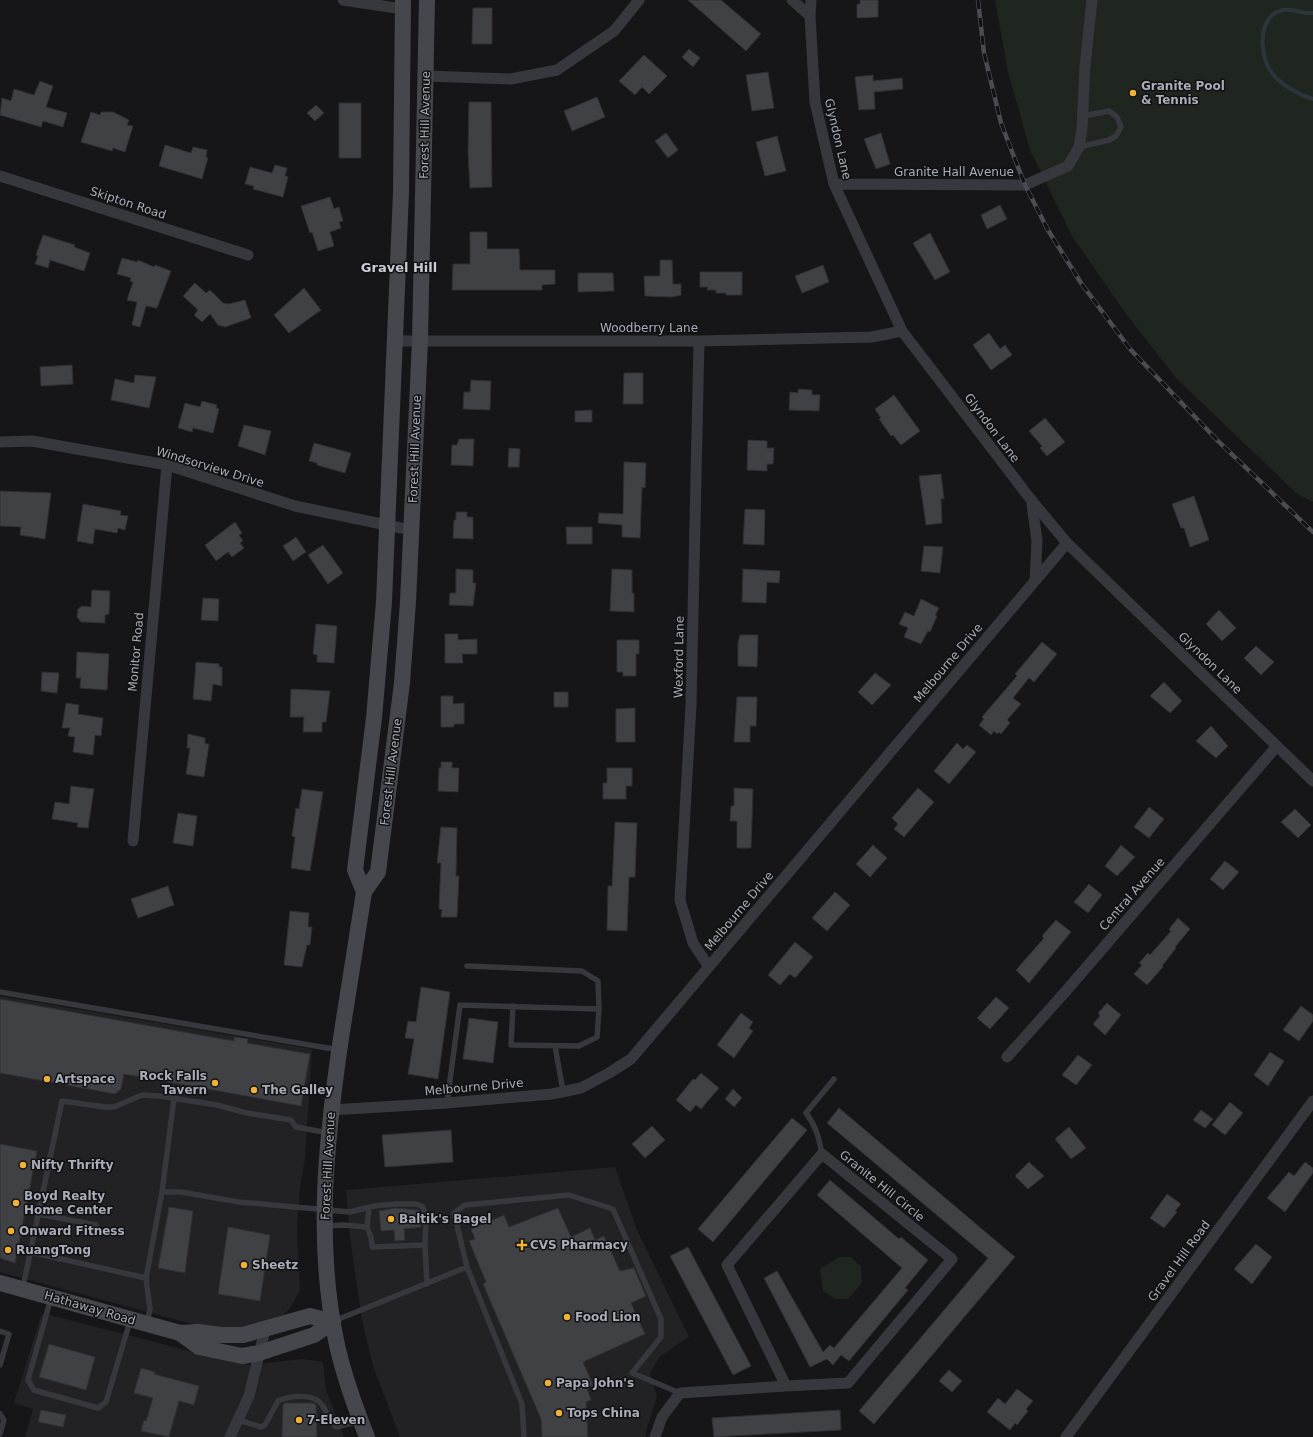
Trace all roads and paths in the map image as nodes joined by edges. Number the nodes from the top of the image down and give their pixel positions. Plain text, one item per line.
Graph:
1 (343, 0) edge
2 (427, 0) edge
3 (639, 0) edge
4 (792, 0) edge
5 (811, 0) edge
6 (1092, 0) edge
7 (403, 4) edge
8 (810, 16) junction
9 (426, 76) junction
10 (1083, 116) junction
11 (1079, 147) junction
12 (0, 176) edge
13 (834, 184) junction
14 (248, 255) dead end
15 (902, 331) junction
16 (396, 341) junction
17 (420, 341) junction
18 (699, 341) junction
19 (0, 442) edge
20 (167, 465) junction
21 (1032, 502) junction
22 (387, 526) junction
23 (412, 530) junction
24 (1067, 543) junction
25 (1035, 581) junction
26 (1277, 746) junction
27 (1313, 781) edge
28 (133, 841) dead end
29 (364, 892) junction
30 (468, 966) dead end
31 (709, 967) junction
32 (0, 992) edge
33 (513, 1006) junction
34 (599, 1009) junction
35 (555, 1046) junction
36 (340, 1051) junction
37 (1007, 1057) dead end
38 (834, 1079) dead end
39 (563, 1091) junction
40 (174, 1098) junction
41 (1313, 1101) edge
42 (447, 1104) junction
43 (331, 1110) junction
44 (328, 1133) junction
45 (822, 1154) junction
46 (162, 1192) junction
47 (368, 1208) junction
48 (324, 1209) junction
49 (38, 1214) junction
50 (96, 1225) dead end
51 (324, 1226) junction
52 (367, 1227) junction
53 (425, 1245) junction
54 (30, 1252) junction
55 (467, 1267) junction
56 (146, 1278) junction
57 (0, 1283) edge
58 (427, 1284) junction
59 (22, 1289) junction
60 (52, 1297) junction
61 (130, 1319) junction
62 (333, 1322) junction
63 (147, 1324) junction
64 (265, 1330) junction
65 (0, 1331) edge
66 (180, 1333) junction
67 (259, 1353) junction
68 (0, 1365) edge
69 (786, 1386) junction
70 (680, 1393) junction
71 (0, 1414) edge
72 (238, 1420) junction
73 (361, 1421) junction
74 (0, 1434) edge
75 (230, 1437) edge
76 (367, 1437) edge
77 (524, 1437) edge
78 (655, 1437) edge
79 (1066, 1437) edge

1 - 7 street
2 - 9 main road, Forest Hill Avenue
3 - 9 street
4 - 8 street
5 - 8 street, Glyndon Lane
6 - 10 street, Granite Hall Avenue
7 - 16 main road, Forest Hill Avenue
8 - 13 street, Glyndon Lane
9 - 17 main road, Forest Hill Avenue
10 - 11 street, Granite Hall Avenue
10 - 11 lane
11 - 13 street, Granite Hall Avenue
12 - 14 street, Skipton Road
13 - 15 street, Glyndon Lane
15 - 18 street, Woodberry Lane
15 - 21 street, Glyndon Lane
16 - 17 street, Woodberry Lane
16 - 22 main road, Forest Hill Avenue
17 - 18 street, Woodberry Lane
17 - 23 main road, Forest Hill Avenue
18 - 31 street, Wexford Lane
19 - 20 street, Windsorview Drive
20 - 22 street, Windsorview Drive
20 - 28 street, Monitor Road
21 - 24 street, Glyndon Lane
21 - 25 street
22 - 23 street, Windsorview Drive
22 - 29 main road, Forest Hill Avenue
23 - 29 main road, Forest Hill Avenue
24 - 25 street, Melbourne Drive
24 - 26 street, Glyndon Lane
25 - 31 street, Melbourne Drive
26 - 27 street, Glyndon Lane
26 - 37 street, Central Avenue
29 - 36 main road, Forest Hill Avenue
30 - 34 lane
31 - 39 street, Melbourne Drive
32 - 36 lane
33 - 34 lane
33 - 35 lane
33 - 42 lane
34 - 35 lane
35 - 39 lane
36 - 43 main road, Forest Hill Avenue
38 - 45 lane
39 - 42 street, Melbourne Drive
40 - 44 lane
40 - 46 lane
40 - 49 lane
41 - 79 street, Gravel Hill Road
42 - 43 street, Melbourne Drive
43 - 44 main road, Forest Hill Avenue
44 - 48 main road, Forest Hill Avenue
45 - 69 street, Granite Hill Circle
45 - 69 street, Granite Hill Circle
46 - 48 lane
46 - 56 lane
47 - 48 lane
47 - 52 lane
47 - 53 lane
48 - 51 main road, Forest Hill Avenue
49 - 50 lane
49 - 54 lane
51 - 52 lane
51 - 62 main road, Forest Hill Avenue
52 - 53 lane
53 - 58 lane
54 - 56 lane
54 - 59 lane
55 - 58 lane
55 - 70 lane
55 - 77 lane
56 - 63 lane
57 - 59 main road, Hathaway Road
58 - 62 lane
59 - 60 main road, Hathaway Road
60 - 61 main road, Hathaway Road
60 - 61 lane
61 - 63 main road, Hathaway Road
62 - 64 main road, Hathaway Road
62 - 67 main road, Hathaway Road
62 - 73 main road, Forest Hill Avenue
63 - 66 main road, Hathaway Road
64 - 66 main road, Hathaway Road
64 - 67 street
65 - 68 lane
66 - 67 main road, Hathaway Road
67 - 72 street
69 - 70 street, Granite Hill Circle
70 - 78 street
71 - 74 lane
72 - 73 lane
72 - 75 street
73 - 76 main road, Forest Hill Avenue

